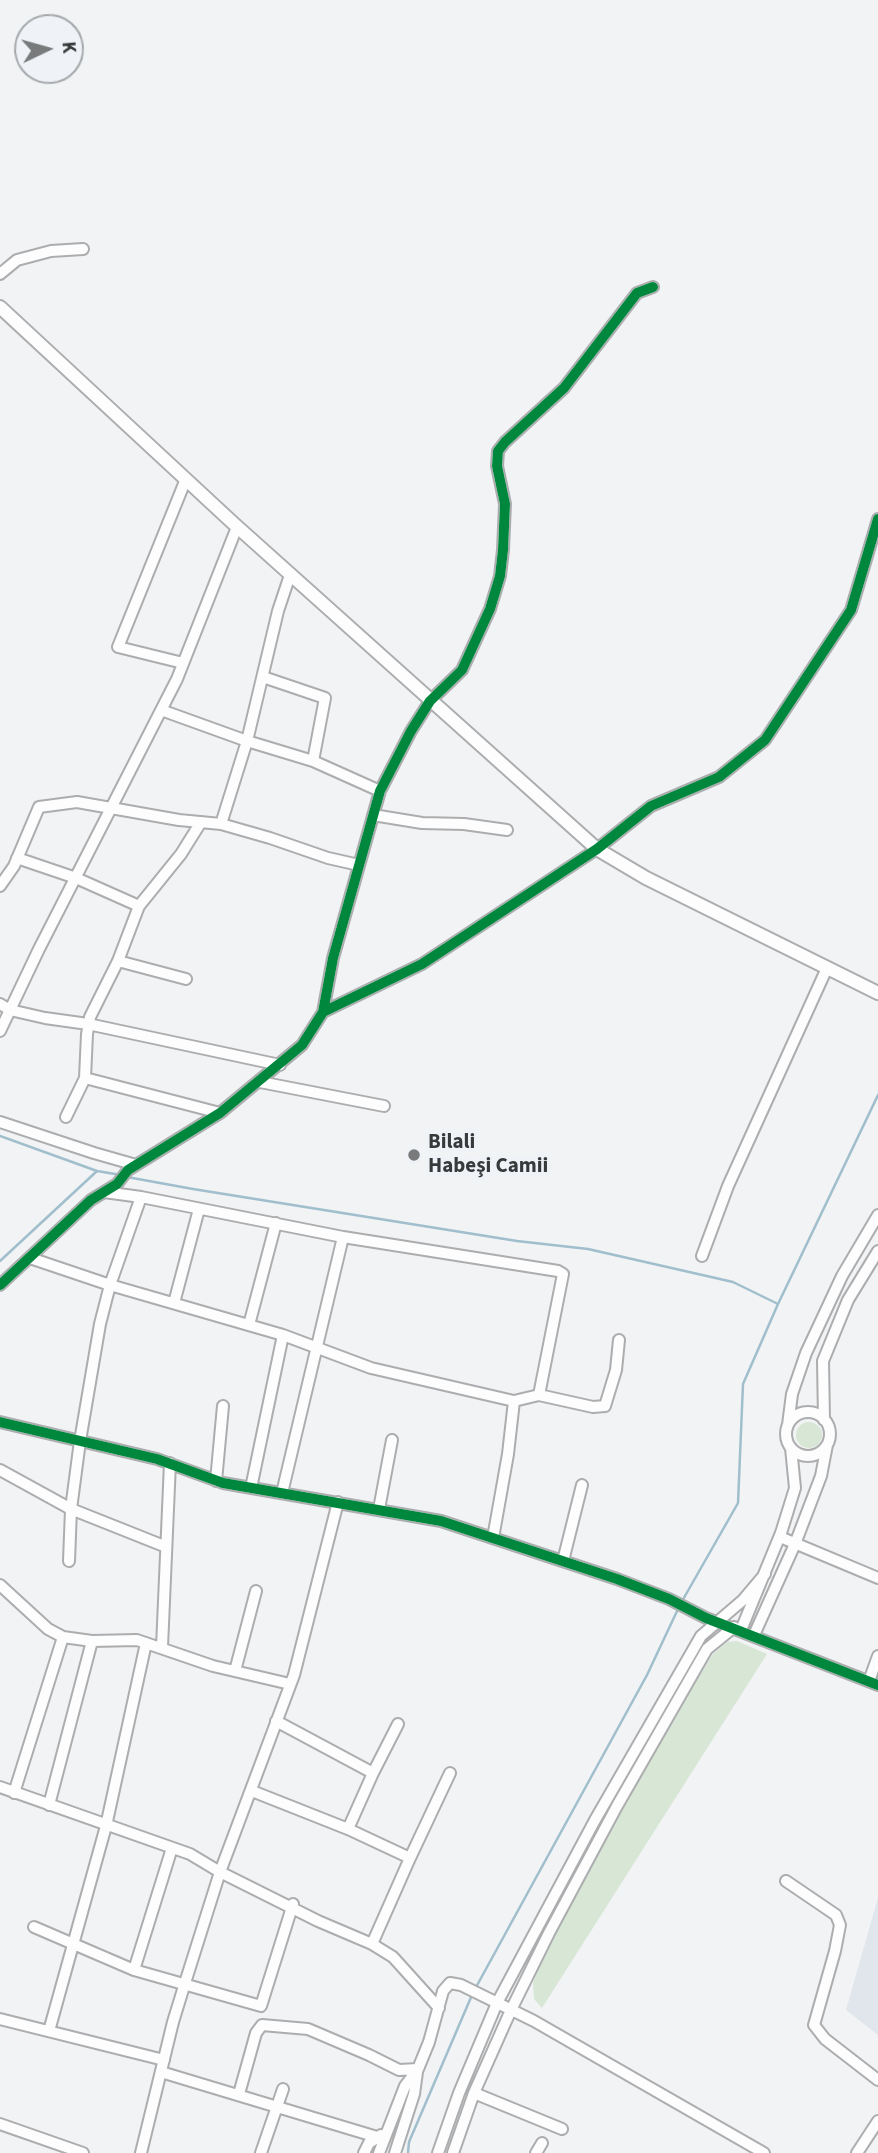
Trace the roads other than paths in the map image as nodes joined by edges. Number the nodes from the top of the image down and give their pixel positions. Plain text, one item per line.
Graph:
1 (83, 249) dead end
2 (0, 274) edge
3 (653, 287) dead end
4 (0, 307) edge
5 (186, 479) junction
6 (878, 519) edge
7 (237, 527) junction
8 (290, 575) junction
9 (183, 663) junction
10 (263, 677) junction
11 (430, 701) junction
12 (161, 710) junction
13 (247, 741) junction
14 (313, 761) junction
15 (380, 791) junction
16 (111, 807) junction
17 (373, 815) junction
18 (201, 822) junction
19 (220, 824) junction
20 (507, 830) dead end
21 (597, 849) junction
22 (17, 858) junction
23 (359, 865) junction
24 (76, 878) junction
25 (0, 886) edge
26 (139, 906) junction
27 (118, 961) junction
28 (828, 968) junction
29 (187, 979) dead end
30 (878, 993) edge
31 (5, 1007) edge
32 (323, 1012) junction
33 (89, 1024) junction
34 (0, 1031) edge
35 (280, 1065) junction
36 (85, 1078) junction
37 (260, 1082) junction
38 (384, 1106) dead end
39 (220, 1113) junction
40 (66, 1117) dead end
41 (0, 1122) edge
42 (132, 1167) junction
43 (104, 1192) junction
44 (141, 1197) junction
45 (199, 1209) junction
46 (878, 1215) edge
47 (276, 1223) junction
48 (343, 1237) junction
49 (878, 1251) edge
50 (702, 1256) dead end
51 (30, 1258) junction
52 (0, 1285) edge
53 (110, 1285) junction
54 (174, 1303) junction
55 (249, 1325) junction
56 (283, 1335) junction
57 (619, 1340) dead end
58 (317, 1346) junction
59 (539, 1395) junction
60 (514, 1401) junction
61 (223, 1406) dead end
62 (824, 1420) junction
63 (0, 1422) edge
64 (788, 1425) junction
65 (392, 1440) dead end
66 (80, 1441) junction
67 (827, 1445) junction
68 (791, 1448) junction
69 (170, 1464) junction
70 (0, 1470) edge
71 (216, 1481) junction
72 (582, 1485) dead end
73 (251, 1488) junction
74 (282, 1493) junction
75 (338, 1502) junction
76 (71, 1509) junction
77 (379, 1509) junction
78 (780, 1537) junction
79 (494, 1538) junction
80 (795, 1544) junction
81 (164, 1546) junction
82 (69, 1561) dead end
83 (563, 1561) junction
84 (765, 1574) junction
85 (878, 1578) edge
86 (0, 1585) edge
87 (256, 1591) dead end
88 (717, 1621) junction
89 (738, 1629) junction
90 (754, 1635) junction
91 (63, 1637) junction
92 (92, 1641) junction
93 (146, 1643) junction
94 (162, 1647) junction
95 (878, 1656) edge
96 (235, 1671) junction
97 (874, 1683) edge
98 (290, 1684) junction
99 (276, 1721) junction
100 (398, 1724) dead end
101 (373, 1773) junction
102 (450, 1773) dead end
103 (0, 1787) edge
104 (252, 1791) junction
105 (14, 1793) junction
106 (48, 1805) junction
107 (106, 1826) junction
108 (348, 1829) junction
109 (172, 1848) junction
110 (410, 1858) junction
111 (220, 1872) junction
112 (786, 1881) dead end
113 (293, 1905) junction
114 (34, 1927) dead end
115 (372, 1944) junction
116 (74, 1945) junction
117 (134, 1970) junction
118 (185, 1983) junction
119 (497, 2003) junction
120 (439, 2008) junction
121 (510, 2010) junction
122 (0, 2019) edge
123 (49, 2031) junction
124 (164, 2060) junction
125 (418, 2069) junction
126 (161, 2072) junction
127 (878, 2080) edge
128 (283, 2089) dead end
129 (474, 2093) junction
130 (239, 2094) junction
131 (278, 2106) junction
132 (878, 2121) edge
133 (0, 2124) edge
134 (562, 2129) dead end
135 (382, 2134) junction
136 (83, 2153) edge
137 (141, 2153) edge
138 (261, 2153) edge
139 (364, 2153) edge
140 (379, 2153) edge
141 (396, 2153) edge
142 (438, 2153) edge
143 (453, 2153) edge
144 (764, 2153) edge
145 (857, 2153) edge

1 - 2 street
3 - 11 street
4 - 5 main road
5 - 7 main road
5 - 9 street
6 - 21 street
7 - 8 main road
7 - 9 street
8 - 10 street
8 - 11 main road
9 - 12 street
10 - 13 street
10 - 14 street
11 - 15 street
11 - 21 main road
12 - 13 street
12 - 16 street
13 - 14 street
13 - 19 street
14 - 15 street
15 - 17 street
16 - 18 street
16 - 22 street
16 - 24 street
17 - 20 street
17 - 23 street
18 - 19 street
18 - 26 street
19 - 23 street
21 - 28 main road
21 - 32 street
22 - 24 street
22 - 25 street
23 - 32 street
24 - 26 street
24 - 31 street
26 - 27 street
27 - 29 street
27 - 33 street
28 - 30 main road
28 - 50 street
31 - 33 street
31 - 34 street
32 - 35 street
33 - 35 street
33 - 36 street
35 - 37 street
36 - 39 street
36 - 40 street
37 - 38 street
37 - 39 street
39 - 42 street
41 - 42 street
42 - 43 street
43 - 44 street
43 - 51 street
44 - 45 street
44 - 53 street
45 - 47 street
45 - 54 street
46 - 64 street
47 - 48 street
47 - 55 street
48 - 58 street
48 - 59 street
49 - 62 street
51 - 52 street
51 - 53 street
53 - 54 street
53 - 66 street
54 - 55 street
55 - 56 street
56 - 58 street
56 - 73 street
57 - 59 street
58 - 60 street
58 - 74 street
59 - 60 street
60 - 79 street
61 - 71 street
62 - 64 street
62 - 67 street
63 - 66 street
64 - 68 street
65 - 77 street
66 - 69 street
66 - 76 street
67 - 68 street
67 - 80 street
68 - 78 street
69 - 71 street
69 - 81 street
70 - 76 street
71 - 73 street
72 - 83 street
73 - 74 street
74 - 75 street
75 - 77 street
75 - 98 street
76 - 81 street
76 - 82 street
77 - 79 street
78 - 80 street
78 - 84 street
79 - 83 street
80 - 85 street
80 - 90 street
81 - 94 street
83 - 88 street
84 - 88 street
84 - 89 street
86 - 91 street
87 - 96 street
88 - 89 street
88 - 119 street
89 - 90 street
89 - 121 street
90 - 97 street
91 - 92 street
91 - 105 street
92 - 93 street
92 - 106 street
93 - 94 street
93 - 107 street
94 - 96 street
95 - 97 street
96 - 98 street
98 - 99 street
99 - 101 street
99 - 104 street
100 - 101 street
101 - 108 street
102 - 110 street
103 - 105 street
104 - 108 street
104 - 111 street
105 - 106 street
106 - 107 street
107 - 109 street
107 - 116 street
108 - 110 street
109 - 111 street
109 - 117 street
110 - 115 street
111 - 113 street
111 - 118 street
112 - 127 street
113 - 115 street
113 - 118 street
114 - 116 street
115 - 120 street
116 - 117 street
116 - 123 street
117 - 118 street
118 - 124 street
119 - 120 street
119 - 121 street
119 - 142 street
120 - 125 street
121 - 129 street
121 - 144 street
122 - 123 street
123 - 124 street
124 - 126 street
125 - 130 street
125 - 135 street
125 - 141 street
126 - 130 street
126 - 137 street
128 - 131 street
129 - 134 street
129 - 143 street
130 - 131 street
131 - 135 street
131 - 138 street
132 - 145 street
133 - 136 street
135 - 139 street
135 - 140 street

